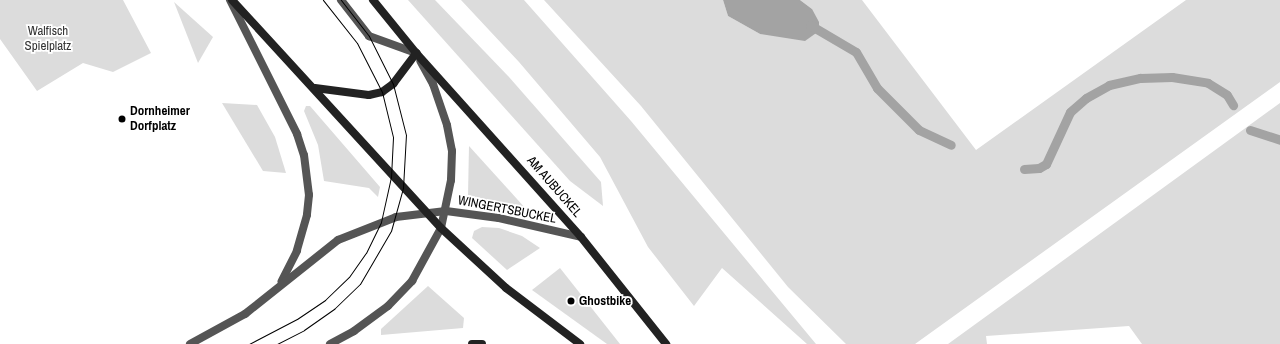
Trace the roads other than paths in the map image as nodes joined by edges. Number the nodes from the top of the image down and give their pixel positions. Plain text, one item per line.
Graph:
1 (231, 0) edge
2 (341, 0) edge
3 (373, 0) edge
4 (416, 53) junction
5 (315, 88) junction
6 (446, 211) junction
7 (424, 212) junction
8 (441, 228) junction
9 (581, 237) junction
10 (279, 285) junction
11 (190, 344) edge
12 (330, 344) edge
13 (472, 344) edge
14 (482, 344) edge
15 (580, 344) edge
16 (666, 344) edge

1 - 5 main road
1 - 10 street, WINGERTSBUCKEL
2 - 4 street
3 - 4 main road, AM AUBUCKEL
4 - 5 main road
4 - 6 street, AM AUBUCKEL
4 - 9 main road, AM AUBUCKEL
5 - 7 main road
6 - 7 street, WINGERTSBUCKEL
6 - 8 street, AM AUBUCKEL
6 - 9 street, WINGERTSBUCKEL
7 - 8 main road
7 - 10 street, WINGERTSBUCKEL
8 - 12 street
8 - 15 main road
9 - 16 main road, AM AUBUCKEL
10 - 11 street, WINGERTSBUCKEL
13 - 14 main road

